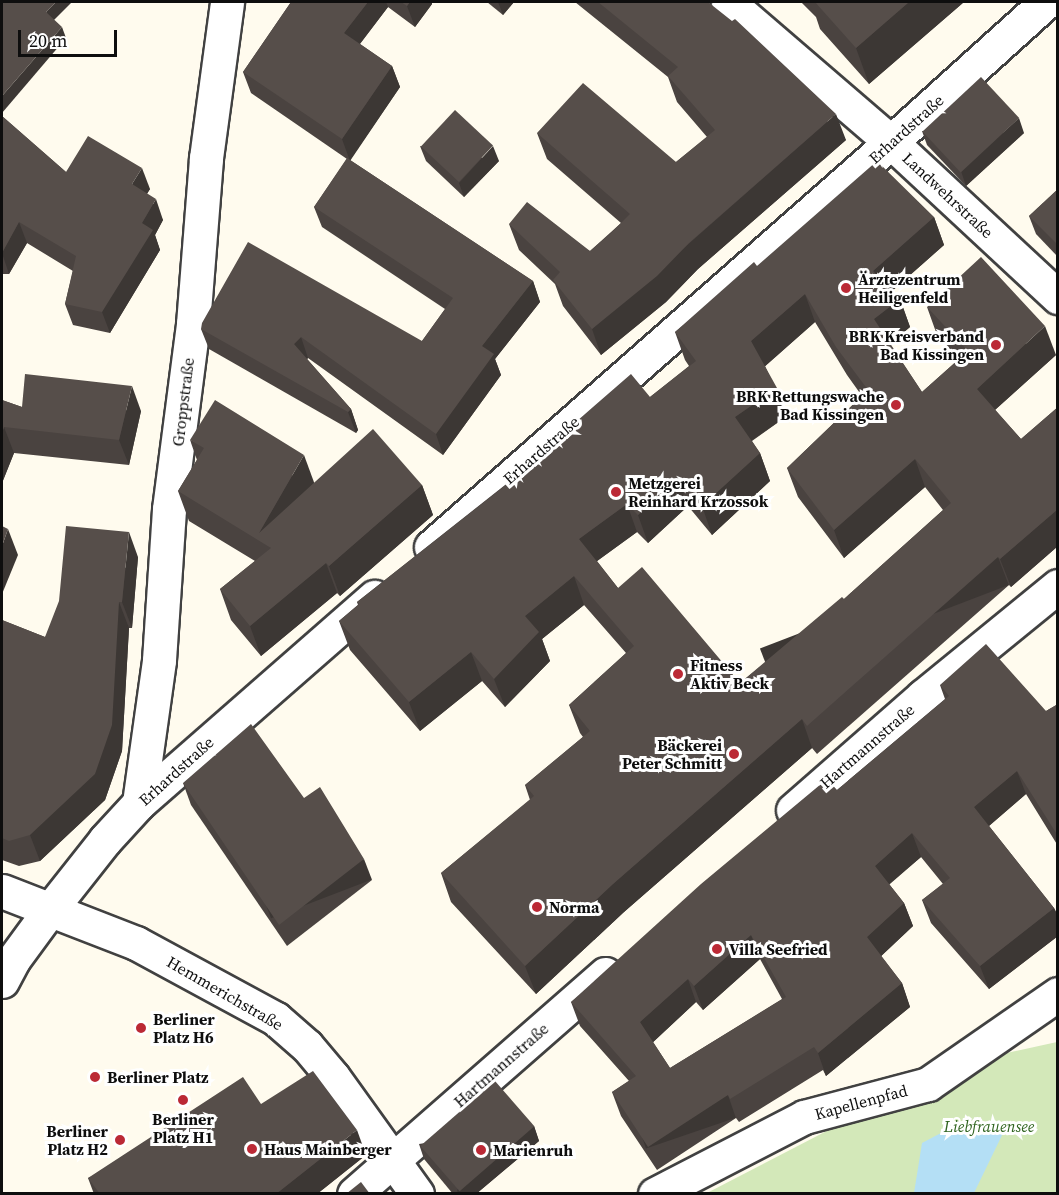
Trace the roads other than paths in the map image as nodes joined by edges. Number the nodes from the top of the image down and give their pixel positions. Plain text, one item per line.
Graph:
1 (227, 2) edge
2 (728, 2) edge
3 (1046, 2) edge
4 (891, 142) junction
5 (1058, 297) edge
6 (1058, 586) edge
7 (139, 803) junction
8 (771, 829) edge
9 (2, 891) edge
10 (49, 911) junction
11 (628, 953) edge
12 (2, 981) edge
13 (1058, 994) edge
14 (393, 1159) junction
15 (354, 1194) edge
16 (417, 1194) edge
17 (655, 1194) edge

1 - 7 street, Groppstraße
2 - 4 street, Landwehrstraße
3 - 4 street, Erhardstraße
4 - 5 street, Landwehrstraße
4 - 7 street, Erhardstraße
6 - 8 street, Hartmannstraße
7 - 10 street, Erhardstraße
9 - 10 street, Hemmerichstraße
10 - 12 street, Erhardstraße
10 - 14 street, Hemmerichstraße
11 - 14 street, Hartmannstraße
13 - 17 street, Kapellenpfad
14 - 15 street, Hartmannstraße
14 - 16 street, Hemmerichstraße

